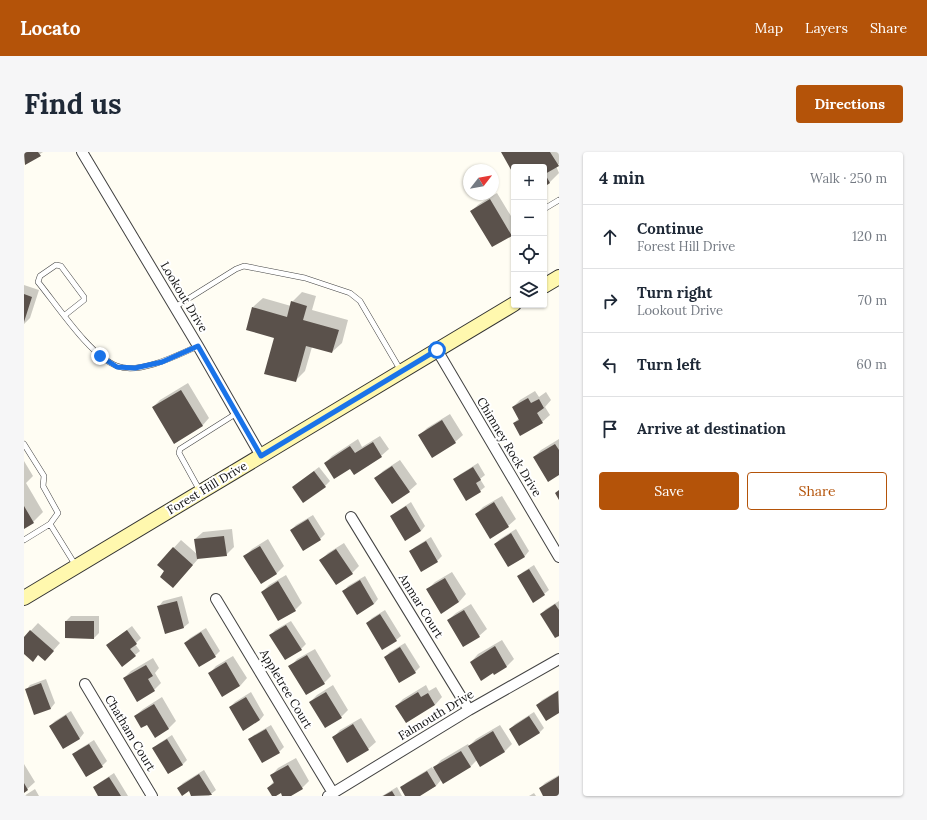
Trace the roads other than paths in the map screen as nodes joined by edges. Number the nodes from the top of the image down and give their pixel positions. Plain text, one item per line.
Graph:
1 (82, 152) edge
2 (559, 200) edge
3 (547, 207) edge
4 (559, 277) edge
5 (547, 284) edge
6 (511, 306) edge
7 (175, 307) junction
8 (65, 315) junction
9 (198, 346) junction
10 (437, 350) junction
11 (401, 372) junction
12 (236, 413) junction
13 (24, 444) edge
14 (261, 456) junction
15 (201, 492) junction
16 (351, 517) dead end
17 (50, 524) junction
18 (24, 540) edge
19 (559, 557) edge
20 (77, 567) junction
21 (24, 598) edge
22 (216, 599) dead end
23 (559, 659) edge
24 (85, 684) dead end
25 (469, 710) junction
26 (331, 794) edge
27 (152, 796) edge

1 - 7 street, Lookout Drive
2 - 3 lane
4 - 5 main road
6 - 10 main road, Forest Hill Drive
7 - 9 street, Lookout Drive
7 - 11 lane
8 - 8 lane
8 - 9 lane
9 - 12 street, Lookout Drive
10 - 11 main road, Forest Hill Drive
10 - 19 street, Chimney Rock Drive
11 - 14 main road, Forest Hill Drive
12 - 14 street, Lookout Drive
12 - 15 lane
13 - 17 lane
14 - 15 main road, Forest Hill Drive
15 - 20 main road, Forest Hill Drive
16 - 25 street, Anmar Court
17 - 18 lane
17 - 20 lane
20 - 21 main road, Forest Hill Drive
22 - 26 street, Appletree Court
23 - 25 street, Falmouth Drive
24 - 27 street, Chatham Court
25 - 26 street, Falmouth Drive

